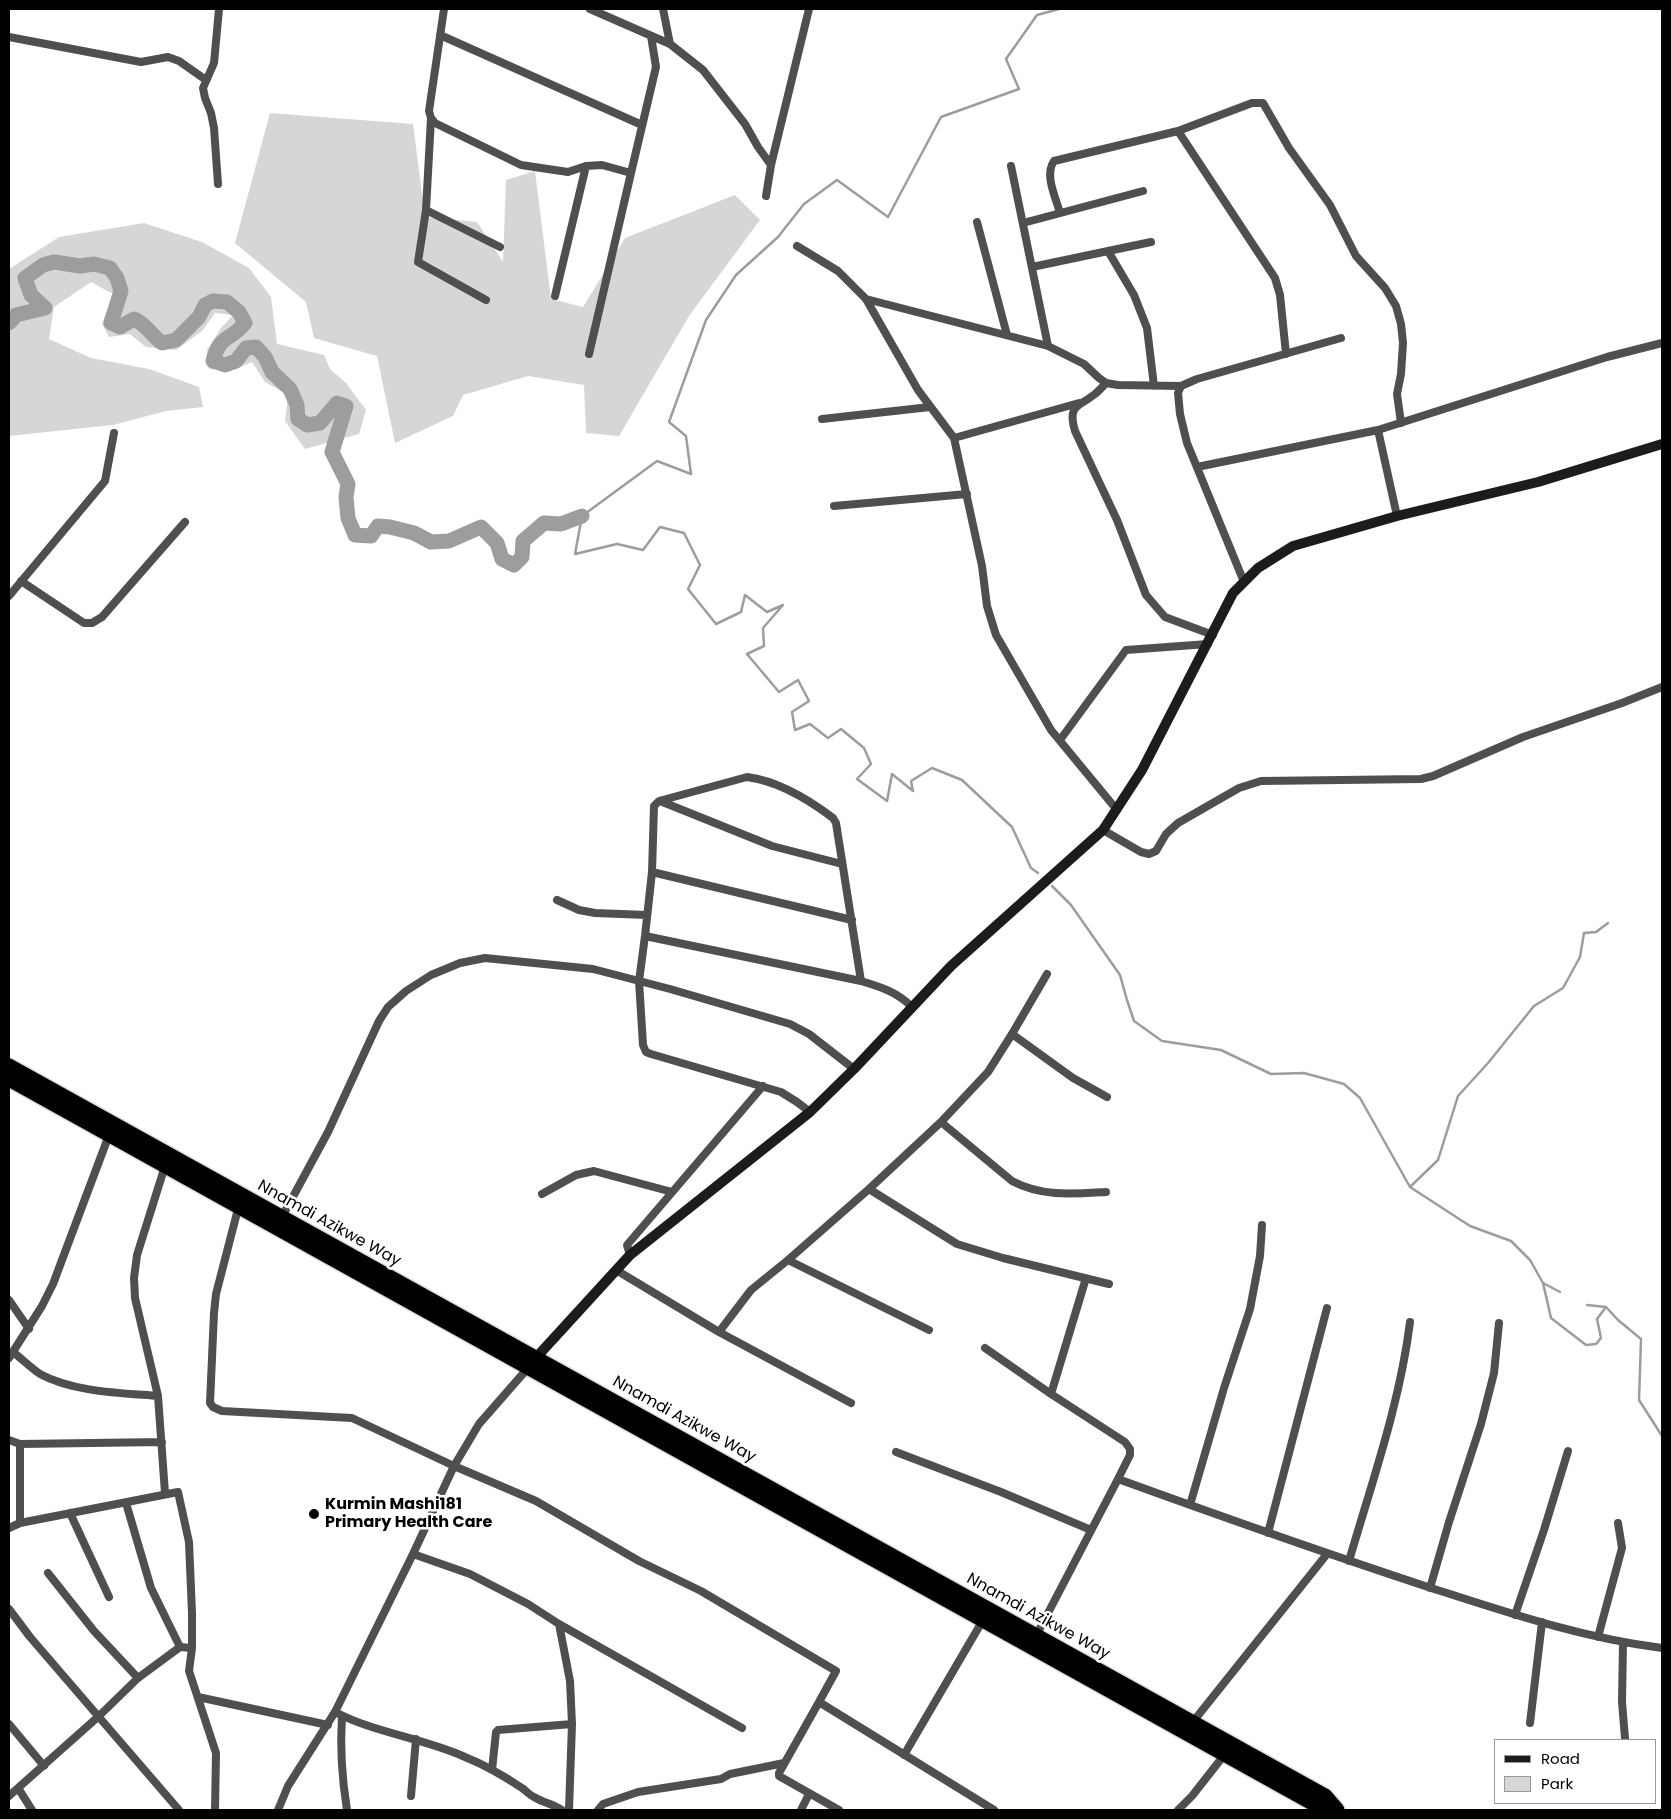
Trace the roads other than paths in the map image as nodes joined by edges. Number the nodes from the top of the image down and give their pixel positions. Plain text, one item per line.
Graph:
1 (220, 9) edge
2 (444, 9) edge
3 (590, 9) edge
4 (664, 9) edge
5 (809, 9) edge
6 (440, 35) junction
7 (651, 36) junction
8 (9, 37) edge
9 (670, 44) junction
10 (206, 80) junction
11 (430, 118) junction
12 (642, 125) junction
13 (1178, 131) junction
14 (771, 165) junction
15 (586, 166) junction
16 (1011, 166) dead end
17 (630, 173) junction
18 (218, 184) dead end
19 (1143, 191) dead end
20 (766, 196) dead end
21 (426, 210) junction
22 (1060, 213) junction
23 (977, 222) dead end
24 (1023, 223) junction
25 (1151, 242) dead end
26 (798, 246) dead end
27 (500, 248) dead end
28 (1108, 251) junction
29 (1032, 267) junction
30 (555, 296) dead end
31 (866, 298) junction
32 (486, 300) dead end
33 (1007, 336) junction
34 (1341, 338) dead end
35 (1662, 343) edge
36 (1048, 346) junction
37 (589, 354) dead end
38 (1286, 354) junction
39 (1106, 383) junction
40 (1154, 386) junction
41 (1181, 386) junction
42 (1078, 403) junction
43 (930, 406) junction
44 (822, 419) dead end
45 (1401, 423) junction
46 (1378, 430) junction
47 (114, 433) dead end
48 (954, 438) junction
49 (1662, 444) edge
50 (1197, 467) junction
51 (966, 494) junction
52 (834, 506) dead end
53 (1397, 516) junction
54 (185, 522) dead end
55 (20, 581) junction
56 (1244, 582) junction
57 (9, 596) edge
58 (1211, 640) junction
59 (1662, 687) edge
60 (1060, 740) junction
61 (659, 801) junction
62 (1117, 810) junction
63 (1103, 830) junction
64 (842, 864) junction
65 (652, 872) junction
66 (557, 900) dead end
67 (648, 915) junction
68 (852, 920) junction
69 (645, 936) junction
70 (1047, 974) dead end
71 (639, 981) junction
72 (861, 981) junction
73 (912, 1007) junction
74 (1012, 1034) junction
75 (9, 1066) edge
76 (854, 1069) junction
77 (9, 1078) edge
78 (763, 1086) junction
79 (1107, 1097) dead end
80 (810, 1112) junction
81 (941, 1122) junction
82 (110, 1135) junction
83 (165, 1166) junction
84 (869, 1189) junction
85 (672, 1192) junction
86 (1106, 1192) dead end
87 (542, 1194) dead end
88 (241, 1202) junction
89 (282, 1217) junction
90 (1262, 1225) dead end
91 (630, 1255) junction
92 (788, 1260) junction
93 (616, 1270) junction
94 (1086, 1278) junction
95 (1109, 1284) dead end
96 (9, 1300) edge
97 (1328, 1308) dead end
98 (1410, 1322) dead end
99 (1499, 1323) dead end
100 (28, 1328) junction
101 (929, 1330) dead end
102 (719, 1332) junction
103 (985, 1348) dead end
104 (11, 1355) edge
105 (532, 1363) junction
106 (1051, 1394) junction
107 (158, 1396) junction
108 (851, 1403) dead end
109 (9, 1440) edge
110 (162, 1442) junction
111 (20, 1444) junction
112 (1568, 1451) dead end
113 (896, 1452) dead end
114 (454, 1466) junction
115 (1118, 1479) junction
116 (165, 1493) junction
117 (126, 1503) junction
118 (1190, 1505) junction
119 (70, 1513) junction
120 (20, 1523) junction
121 (1618, 1523) dead end
122 (9, 1528) edge
123 (1091, 1530) junction
124 (1268, 1533) junction
125 (413, 1554) junction
126 (1327, 1554) junction
127 (1349, 1561) junction
128 (48, 1573) dead end
129 (1430, 1588) junction
130 (109, 1597) dead end
131 (9, 1609) edge
132 (1515, 1615) junction
133 (983, 1620) junction
134 (1542, 1622) junction
135 (560, 1624) junction
136 (1036, 1636) junction
137 (1598, 1637) junction
138 (1623, 1643) junction
139 (180, 1647) junction
140 (192, 1648) junction
141 (1662, 1648) edge
142 (138, 1678) junction
143 (198, 1697) junction
144 (819, 1702) junction
145 (338, 1714) junction
146 (99, 1716) junction
147 (1192, 1723) junction
148 (1530, 1723) dead end
149 (9, 1724) edge
150 (572, 1724) junction
151 (328, 1725) junction
152 (742, 1728) dead end
153 (1625, 1738) dead end
154 (416, 1739) junction
155 (1225, 1754) junction
156 (904, 1755) junction
157 (784, 1763) junction
158 (44, 1766) junction
159 (492, 1770) junction
160 (18, 1788) junction
161 (809, 1794) junction
162 (9, 1796) edge
163 (411, 1796) dead end
164 (32, 1810) edge
165 (179, 1810) edge
166 (214, 1810) edge
167 (278, 1810) edge
168 (347, 1810) edge
169 (562, 1810) edge
170 (569, 1810) edge
171 (598, 1810) edge
172 (801, 1810) edge
173 (839, 1810) edge
174 (994, 1810) edge
175 (1178, 1810) edge
176 (1320, 1810) edge
177 (1337, 1810) edge

1 - 10 street
2 - 6 street
3 - 7 street
4 - 9 street
5 - 14 street
6 - 11 street
6 - 12 street
7 - 9 street
7 - 12 street
8 - 10 street
9 - 14 street
10 - 18 street
11 - 15 street
11 - 21 street
12 - 17 street
13 - 22 street
13 - 38 street
13 - 45 street
14 - 20 street
15 - 17 street
15 - 30 street
16 - 24 street
17 - 37 street
19 - 22 street
21 - 27 street
21 - 32 street
22 - 24 street
23 - 33 street
24 - 29 street
25 - 28 street
26 - 31 street
28 - 29 street
28 - 40 street
29 - 36 street
31 - 33 street
31 - 43 street
33 - 36 street
34 - 38 street
35 - 45 street
36 - 39 street
38 - 41 street
39 - 40 street
39 - 42 street
40 - 41 street
41 - 50 street
42 - 48 street
42 - 58 street
43 - 44 street
43 - 48 street
45 - 46 street
46 - 50 street
46 - 53 street
47 - 55 street
48 - 51 street
49 - 53 street
50 - 56 street
51 - 52 street
51 - 60 street
53 - 56 street
54 - 55 street
55 - 57 street
56 - 58 street
58 - 60 street
58 - 62 street
59 - 63 street
60 - 62 street
61 - 64 street
61 - 64 street
61 - 65 street
62 - 63 street
63 - 73 street
64 - 68 street
65 - 67 street
65 - 68 street
66 - 67 street
67 - 69 street
68 - 72 street
69 - 71 street
69 - 72 street
70 - 74 street
71 - 76 street
71 - 78 street
71 - 89 street
72 - 73 street
73 - 76 street
74 - 79 street
74 - 81 street
75 - 88 highway, Nnamdi Azikwe Way
76 - 80 street
77 - 82 highway, Nnamdi Azikwe Way
78 - 80 street
78 - 85 street
80 - 91 street
81 - 84 street
81 - 86 street
82 - 83 highway, Nnamdi Azikwe Way
82 - 100 street
83 - 88 highway, Nnamdi Azikwe Way
83 - 107 street
84 - 92 street
84 - 94 street
85 - 87 street
85 - 91 street
88 - 89 highway, Nnamdi Azikwe Way
88 - 105 highway, Nnamdi Azikwe Way
88 - 114 street
89 - 105 highway, Nnamdi Azikwe Way
90 - 118 street
91 - 93 street
92 - 101 street
92 - 102 street
93 - 102 street
93 - 105 street
94 - 95 street
94 - 106 street
96 - 100 street
97 - 124 street
98 - 127 street
99 - 129 street
100 - 104 street
102 - 108 street
103 - 106 street
104 - 107 street
105 - 114 street
105 - 133 highway, Nnamdi Azikwe Way
105 - 136 highway, Nnamdi Azikwe Way
106 - 115 street
107 - 110 street
109 - 111 street
110 - 111 street
110 - 116 street
111 - 120 street
112 - 132 street
113 - 123 street
114 - 125 street
114 - 144 street
115 - 118 street
115 - 123 street
116 - 117 street
116 - 140 street
117 - 119 street
117 - 139 street
118 - 124 street
119 - 120 street
119 - 130 street
120 - 122 street
121 - 137 street
123 - 136 street
124 - 126 street
125 - 135 street
125 - 145 street
126 - 127 street
126 - 147 street
127 - 129 street
128 - 142 street
129 - 132 street
131 - 146 street
132 - 134 street
133 - 155 highway, Nnamdi Azikwe Way
133 - 156 street
134 - 137 street
134 - 148 street
135 - 150 street
135 - 152 street
136 - 147 highway, Nnamdi Azikwe Way
137 - 138 street
138 - 141 street
138 - 153 street
139 - 140 street
139 - 142 street
140 - 143 street
142 - 146 street
143 - 151 street
143 - 166 street
144 - 156 street
144 - 157 street
145 - 151 street
145 - 154 street
145 - 168 street
146 - 158 street
146 - 165 street
147 - 177 highway, Nnamdi Azikwe Way
149 - 158 street
150 - 159 street
150 - 170 street
151 - 167 street
154 - 159 street
154 - 163 street
155 - 175 street
155 - 176 highway, Nnamdi Azikwe Way
156 - 174 street
157 - 161 street
157 - 171 street
158 - 160 street
159 - 169 street
160 - 162 street
160 - 164 street
161 - 172 street
161 - 173 street

